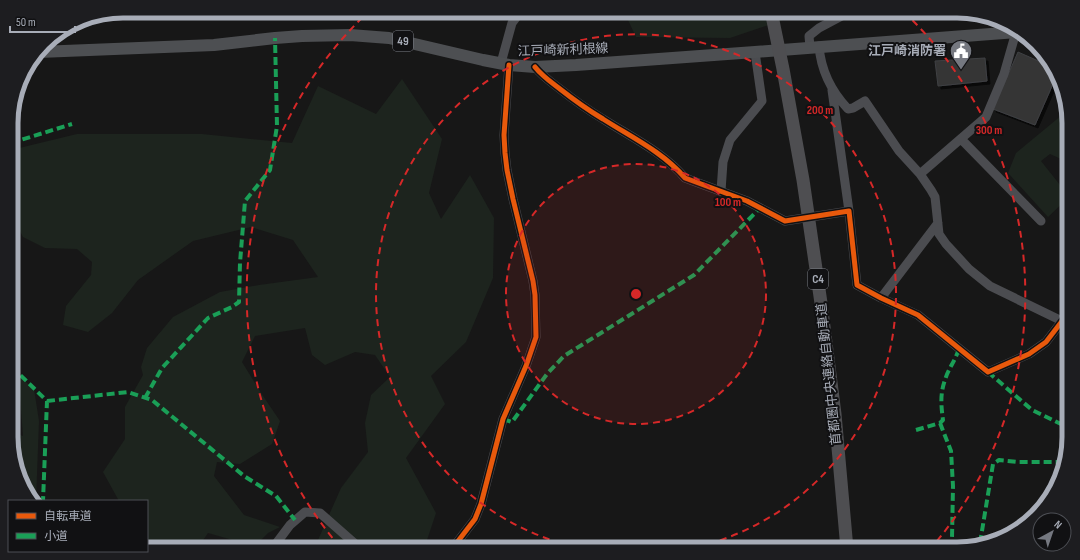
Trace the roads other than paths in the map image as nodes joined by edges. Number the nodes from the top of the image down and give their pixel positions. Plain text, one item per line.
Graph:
1 (516, 18) edge
2 (773, 18) edge
3 (838, 18) edge
4 (1010, 33) edge
5 (1016, 36) edge
6 (812, 47) junction
7 (46, 52) edge
8 (760, 52) junction
9 (505, 64) junction
10 (535, 67) junction
11 (832, 89) junction
12 (961, 139) junction
13 (920, 174) junction
14 (721, 191) junction
15 (846, 212) junction
16 (1041, 221) dead end
17 (938, 223) junction
18 (881, 298) junction
19 (1062, 322) edge
20 (1062, 326) edge
21 (277, 542) edge
22 (353, 542) edge
23 (457, 542) edge
24 (846, 542) edge

1 - 9 street
2 - 24 highway, 首都圏中央連絡自動車道 / C4
3 - 6 street
4 - 6 main road, 江戸崎新利根線 / 49
5 - 12 street
6 - 8 main road, 江戸崎新利根線 / 49
6 - 11 street
7 - 9 main road, 江戸崎新利根線 / 49
8 - 10 main road, 江戸崎新利根線 / 49
8 - 14 street
9 - 10 main road, 江戸崎新利根線 / 49
9 - 23 street
10 - 14 street
11 - 13 street
11 - 15 street
12 - 13 street
12 - 16 street
13 - 17 street
14 - 15 street
15 - 18 street
17 - 18 street
17 - 19 street
18 - 20 street
21 - 22 street

